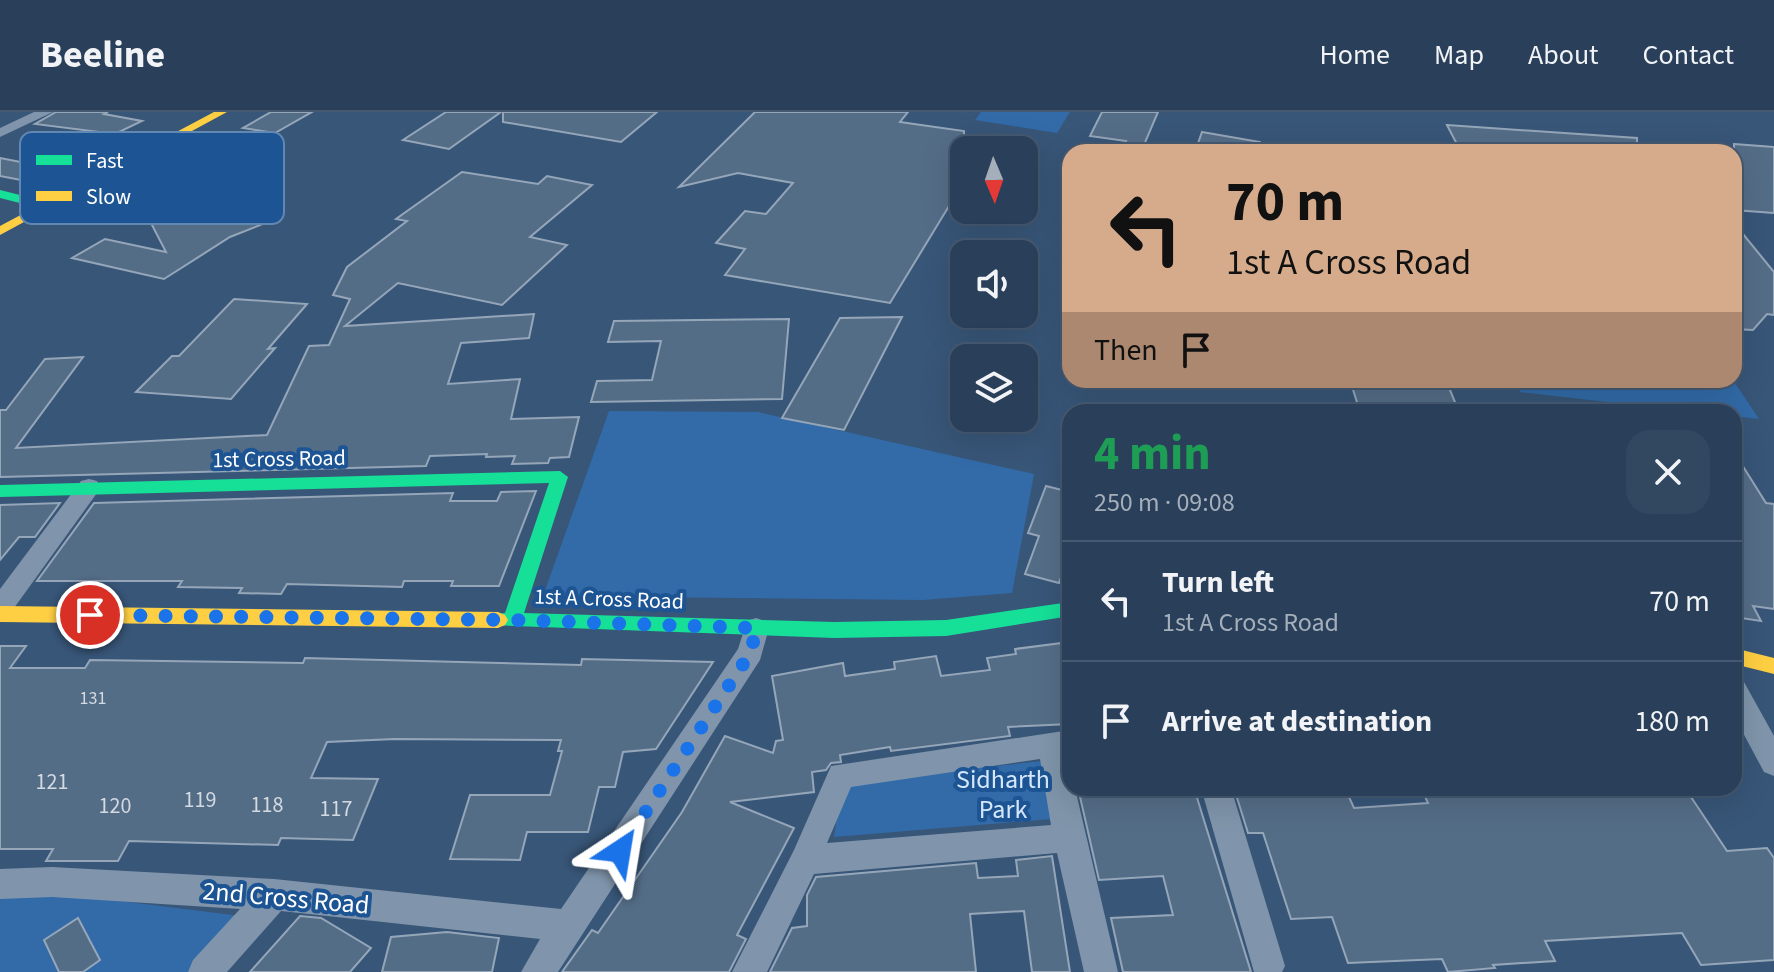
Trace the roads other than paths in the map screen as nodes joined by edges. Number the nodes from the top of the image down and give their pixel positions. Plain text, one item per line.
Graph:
1 (46, 112) edge
2 (190, 112) edge
3 (222, 112) edge
4 (0, 121) edge
5 (18, 125) junction
6 (152, 132) edge
7 (185, 132) edge
8 (0, 133) edge
9 (0, 194) edge
10 (20, 199) edge
11 (20, 202) edge
12 (0, 212) edge
13 (20, 221) edge
14 (0, 231) edge
15 (89, 487) junction
16 (0, 491) edge
17 (0, 608) edge
18 (1062, 610) edge
19 (0, 614) edge
20 (512, 620) junction
21 (756, 628) junction
22 (1742, 658) edge
23 (1774, 666) edge
24 (1742, 705) edge
25 (1061, 743) edge
26 (1774, 763) edge
27 (1065, 796) edge
28 (1218, 796) edge
29 (1069, 838) junction
30 (805, 860) junction
31 (0, 884) edge
32 (274, 895) junction
33 (571, 926) junction
34 (1268, 966) dead end
35 (205, 972) edge
36 (538, 972) edge
37 (749, 972) edge
38 (1101, 972) edge

1 - 5 street
2 - 6 street
3 - 7 street
4 - 5 street
5 - 8 street
9 - 10 street
11 - 12 street
13 - 14 street
15 - 16 street, 1st Cross Road
15 - 17 street
15 - 20 street, 1st Cross Road
18 - 21 street, 1st A Cross Road
19 - 20 street, 1st A Cross Road
20 - 21 street, 1st A Cross Road
21 - 33 street
22 - 23 street
24 - 26 street
25 - 30 street
27 - 29 street
28 - 34 street
29 - 30 street
29 - 38 street
30 - 37 street
31 - 32 street, 2nd Cross Road
32 - 33 street, 2nd Cross Road
32 - 35 street
33 - 36 street

